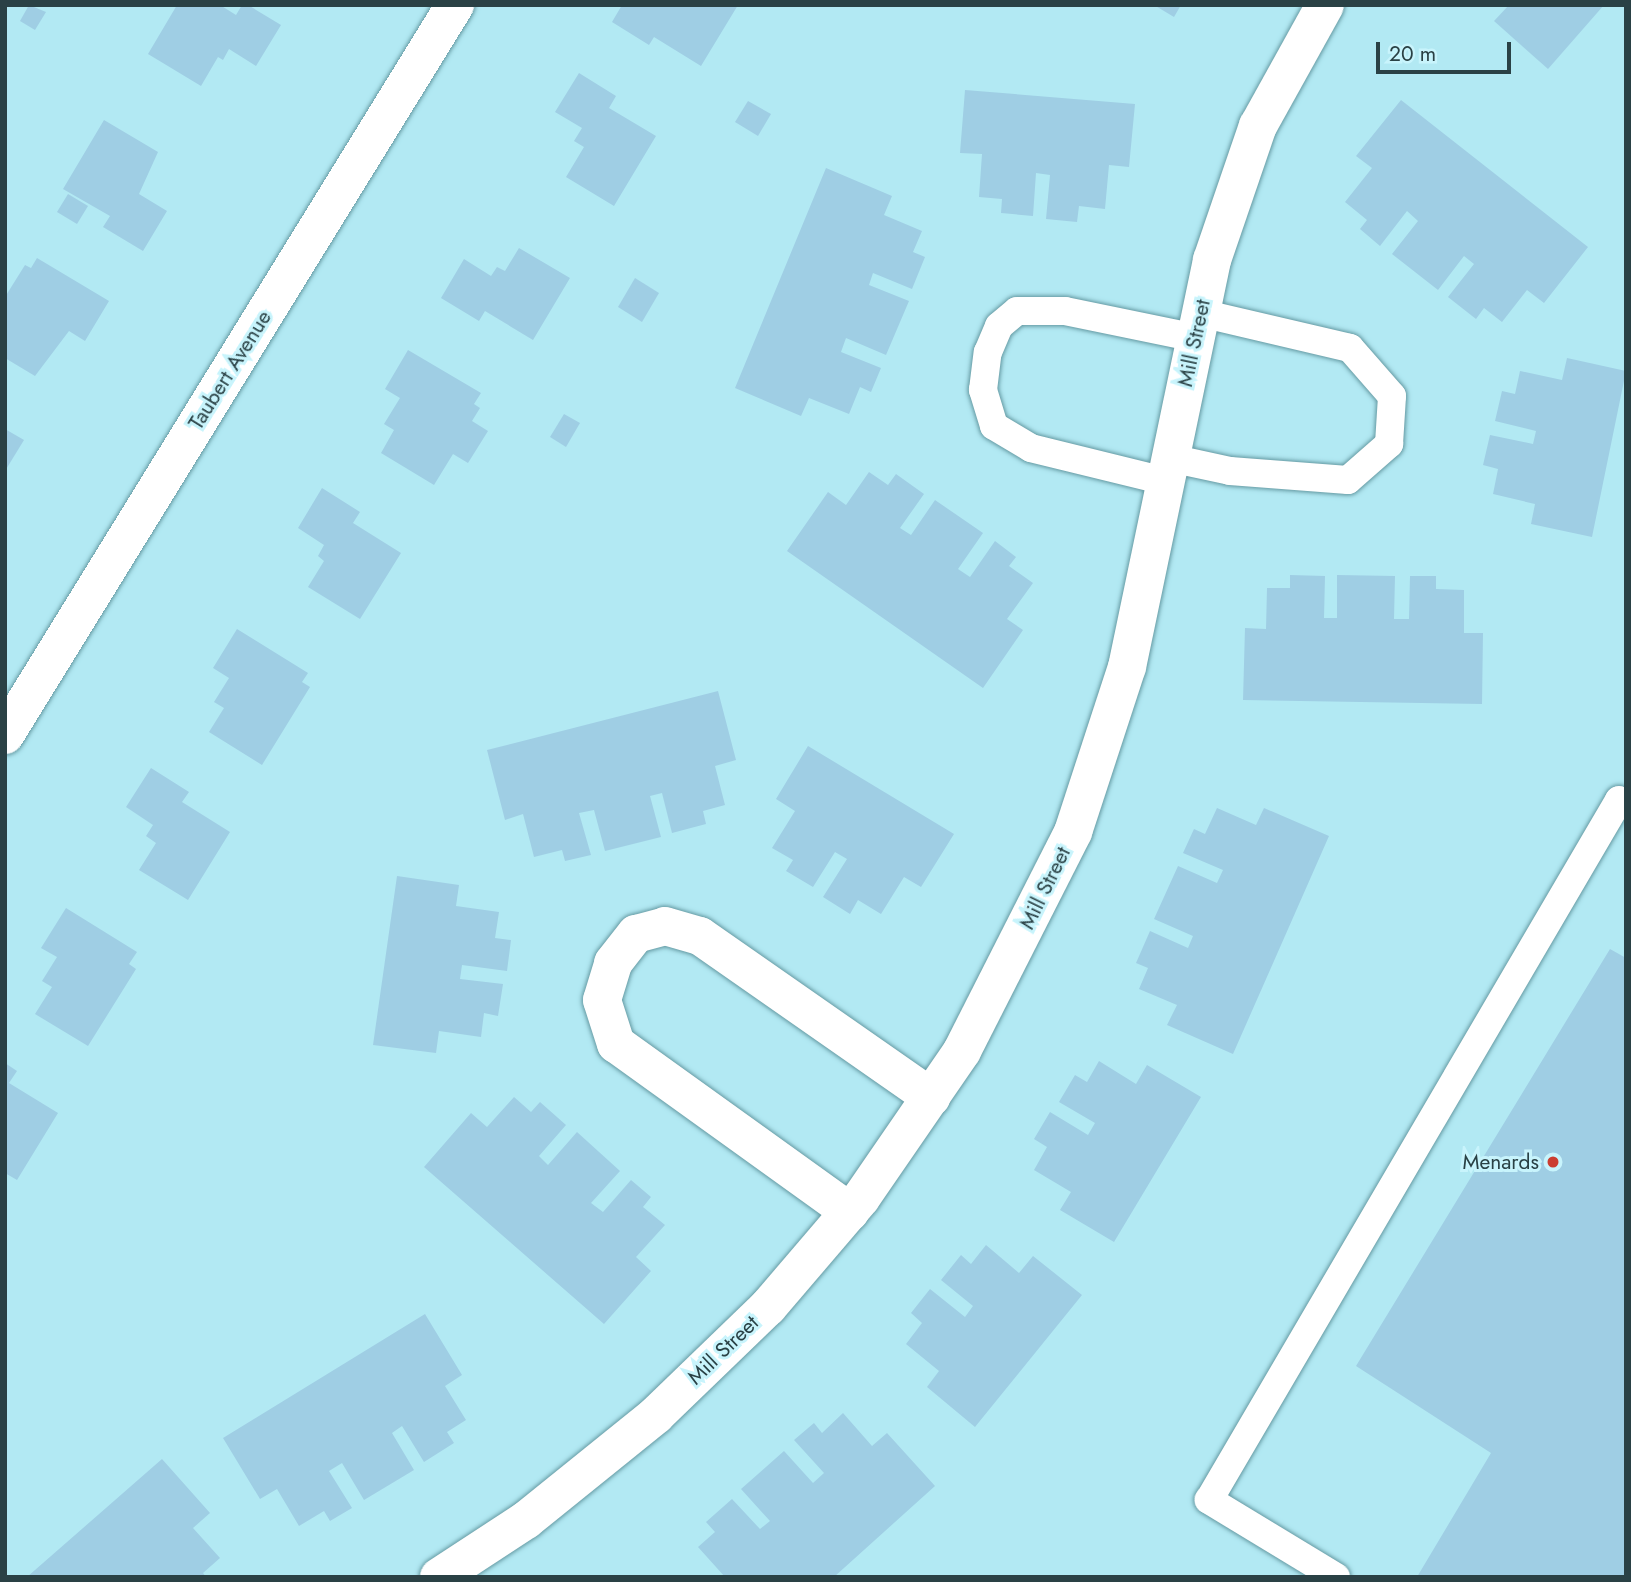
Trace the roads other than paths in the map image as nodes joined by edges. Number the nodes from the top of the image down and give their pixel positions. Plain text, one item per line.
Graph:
1 (455, 5) edge
2 (1325, 5) edge
3 (1198, 326) junction
4 (1168, 470) junction
5 (5, 735) edge
6 (1626, 804) edge
7 (931, 1097) junction
8 (850, 1212) junction
9 (453, 1573) edge
10 (1336, 1577) edge

1 - 5 street, Taubert Avenue
2 - 3 street, Mill Street
3 - 4 street, Mill Street
3 - 4 lane
3 - 4 lane
4 - 7 street, Mill Street
6 - 10 lane
7 - 8 street, Mill Street
7 - 8 street
8 - 9 street, Mill Street

